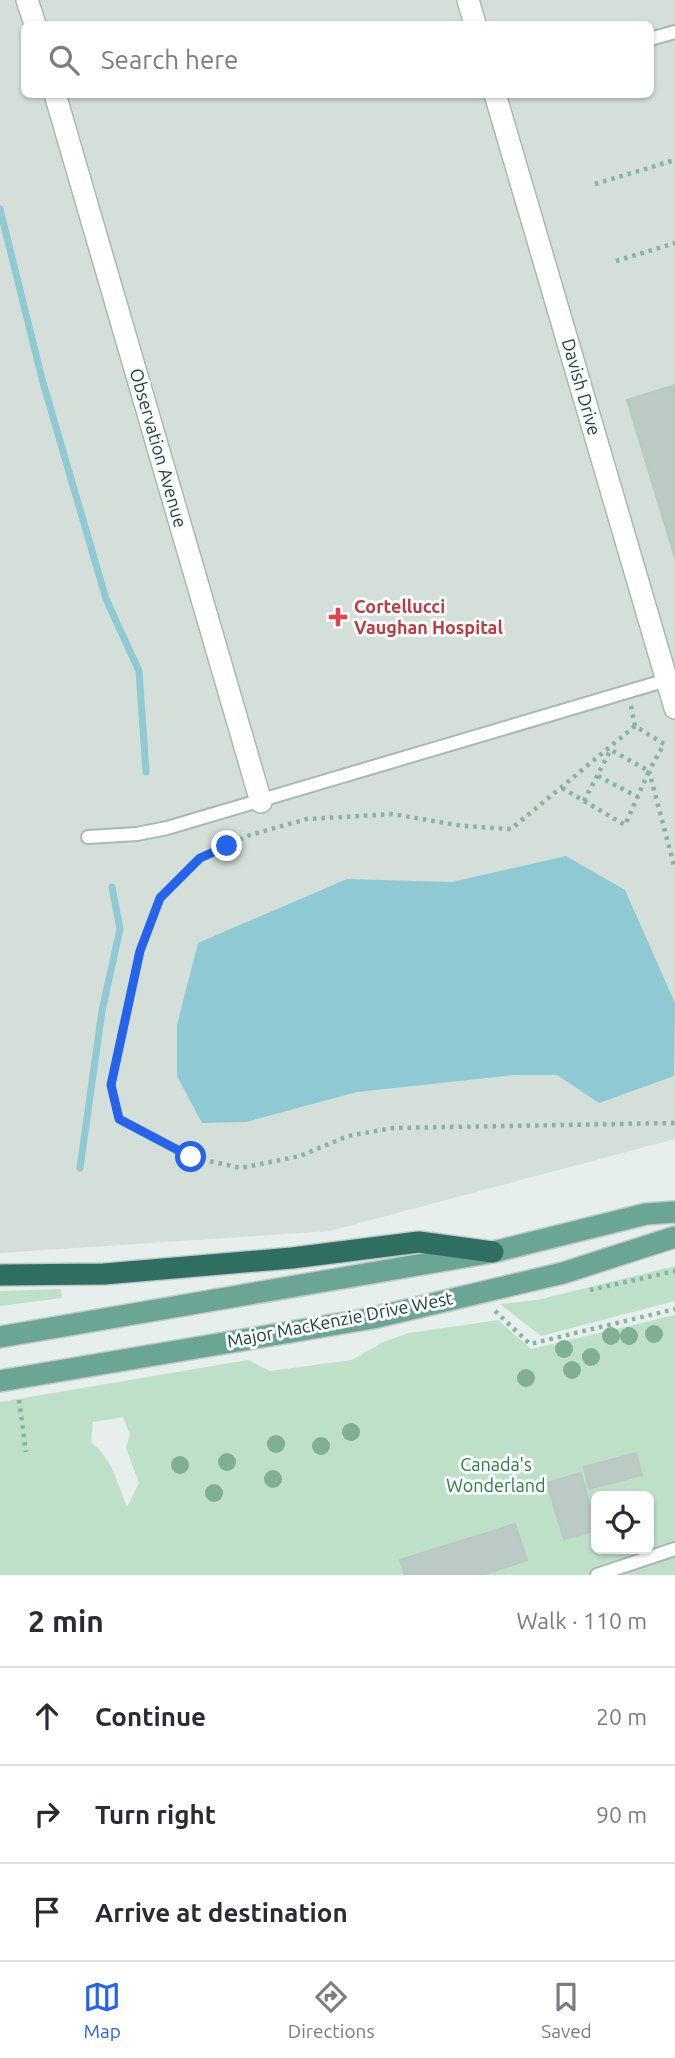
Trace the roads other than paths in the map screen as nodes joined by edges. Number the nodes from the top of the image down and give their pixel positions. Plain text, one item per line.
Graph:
1 (27, 0) edge
2 (468, 0) edge
3 (34, 21) edge
4 (474, 21) edge
5 (675, 32) edge
6 (654, 38) edge
7 (56, 98) edge
8 (496, 98) edge
9 (671, 678) edge
10 (675, 708) edge
11 (261, 802) junction
12 (88, 837) dead end
13 (675, 1212) edge
14 (675, 1237) edge
15 (493, 1252) junction
16 (0, 1275) edge
17 (0, 1337) edge
18 (8, 1379) edge
19 (675, 1549) edge
20 (597, 1575) edge

1 - 3 street
2 - 4 street
5 - 6 lane
7 - 11 street, Observation Avenue
8 - 9 street, Davish Drive
9 - 10 street, Davish Drive
9 - 11 lane
11 - 12 lane
13 - 15 main road
14 - 18 main road, Major MacKenzie Drive West
15 - 16 highway
15 - 17 main road
19 - 20 lane

